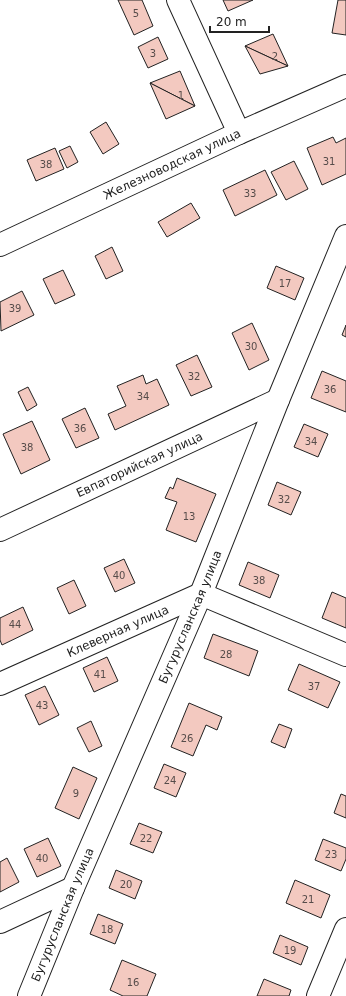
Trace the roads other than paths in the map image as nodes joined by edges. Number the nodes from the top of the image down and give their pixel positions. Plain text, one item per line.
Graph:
1 (178, 0) edge
2 (346, 86) edge
3 (239, 132) junction
4 (346, 236) edge
5 (0, 245) edge
6 (278, 400) junction
7 (0, 530) edge
8 (201, 594) junction
9 (346, 655) edge
10 (0, 684) edge
11 (73, 888) junction
12 (0, 922) edge
13 (346, 930) edge
14 (29, 996) edge
15 (318, 996) edge

1 - 3 street
2 - 3 street, Железноводская улица
3 - 5 street, Железноводская улица
4 - 6 street, Бугурусланская улица
6 - 7 street, Евпаторийская улица
6 - 8 street, Бугурусланская улица
8 - 9 street
8 - 10 street, Клеверная улица
8 - 11 street, Бугурусланская улица
11 - 12 street
11 - 14 street, Бугурусланская улица
13 - 15 street

